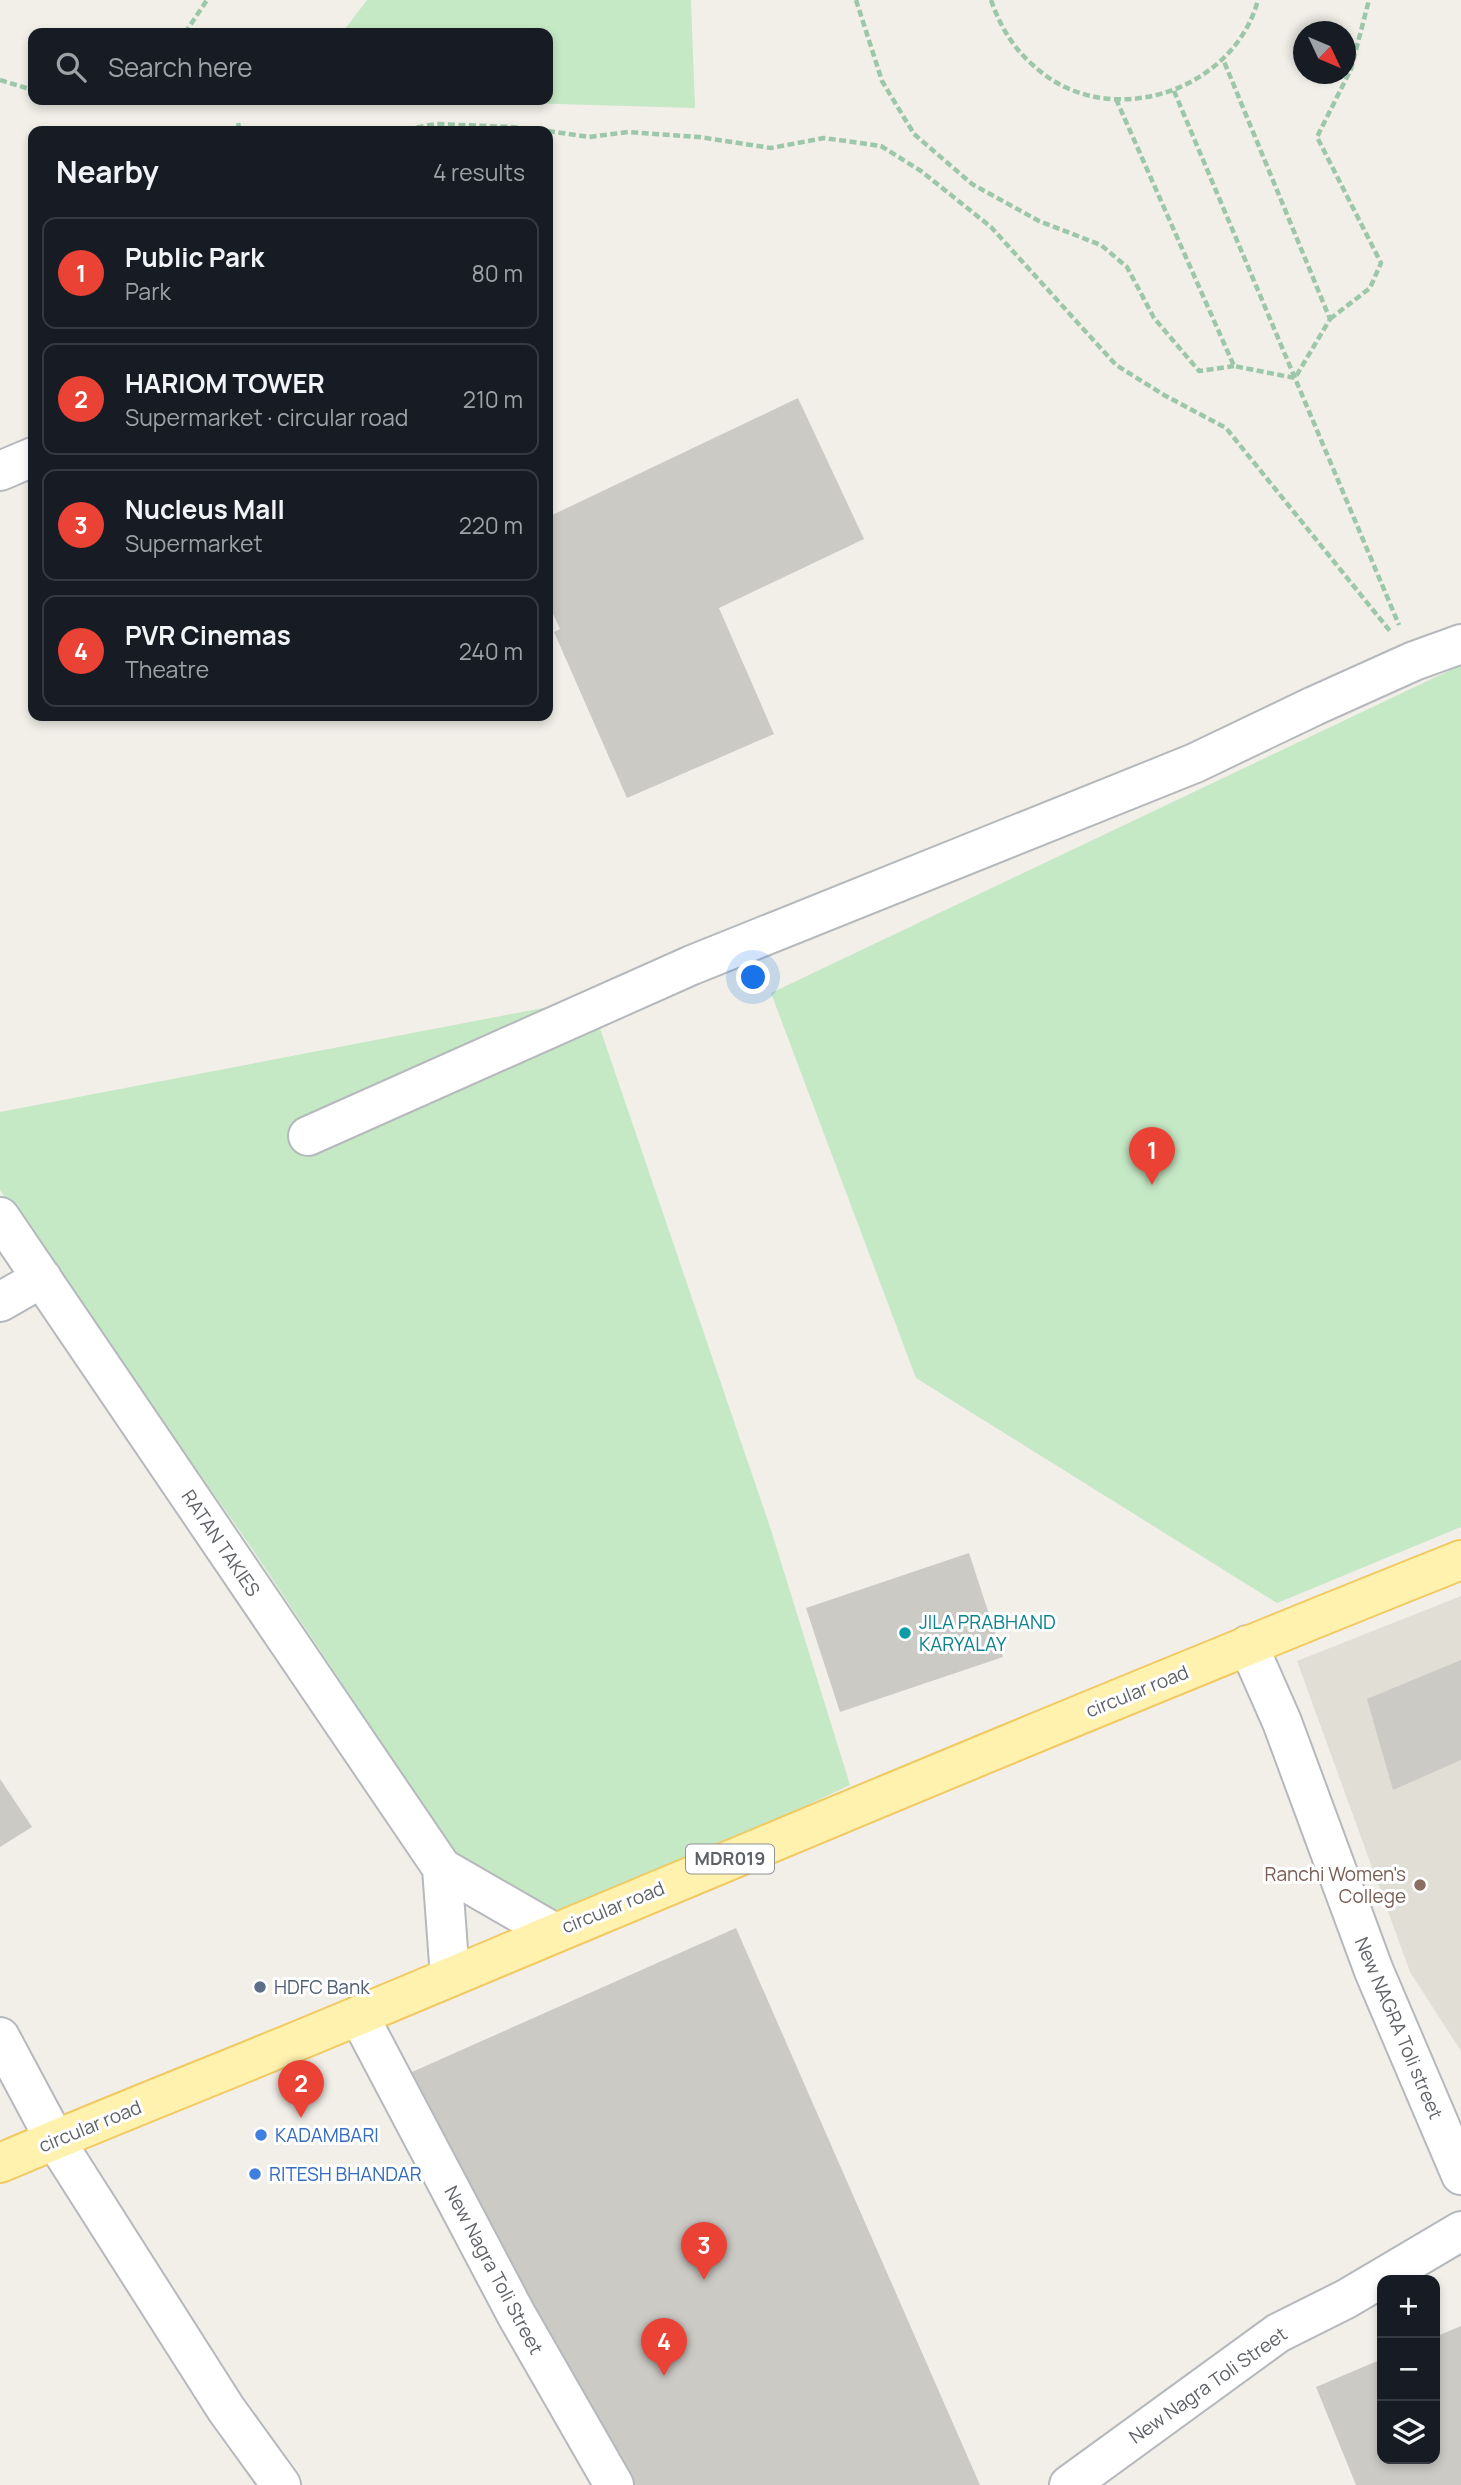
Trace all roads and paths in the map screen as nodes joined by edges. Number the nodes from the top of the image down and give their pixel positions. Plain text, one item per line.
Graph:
1 (206, 0) edge
2 (856, 0) edge
3 (991, 0) edge
4 (1258, 0) edge
5 (1369, 0) edge
6 (188, 28) edge
7 (1223, 59) junction
8 (0, 80) edge
9 (28, 88) edge
10 (1174, 91) junction
11 (1116, 100) junction
12 (238, 123) dead end
13 (239, 126) edge
14 (425, 126) edge
15 (487, 126) edge
16 (553, 132) edge
17 (1331, 319) junction
18 (1234, 366) junction
19 (1295, 378) junction
20 (28, 459) edge
21 (0, 471) edge
22 (1461, 644) edge
23 (1414, 661) junction
24 (308, 1136) dead end
25 (0, 1217) edge
26 (42, 1278) junction
27 (0, 1301) edge
28 (1461, 1560) edge
29 (1248, 1645) junction
30 (442, 1868) junction
31 (553, 1932) junction
32 (450, 1977) junction
33 (359, 2015) junction
34 (0, 2037) edge
35 (55, 2140) junction
36 (0, 2163) edge
37 (1461, 2175) edge
38 (1461, 2231) edge
39 (281, 2485) edge
40 (614, 2485) edge
41 (1069, 2485) edge

1 - 6 path
2 - 18 path
3 - 11 path
4 - 7 path
5 - 17 path
7 - 10 path
7 - 17 path
8 - 9 path
10 - 11 path
10 - 19 path
11 - 18 path
12 - 13 path
14 - 15 path
16 - 23 path
17 - 19 path
18 - 19 path
19 - 23 path
20 - 21 street
22 - 23 street
23 - 24 street
25 - 26 street, RATAN TAKIES
26 - 27 street
26 - 30 street, RATAN TAKIES
28 - 29 main road, circular road / MDR019
29 - 31 main road, circular road / MDR019
29 - 37 street, New NAGRA Toli street
30 - 31 street, RATAN TAKIES
30 - 32 street, RATAN TAKIES
31 - 32 main road, circular road / MDR019
32 - 33 main road, circular road / MDR019
33 - 35 main road, circular road / MDR019
33 - 40 street, New Nagra Toli Street
34 - 35 street
35 - 36 main road, circular road / MDR019
35 - 39 street
38 - 41 street, New Nagra Toli Street

